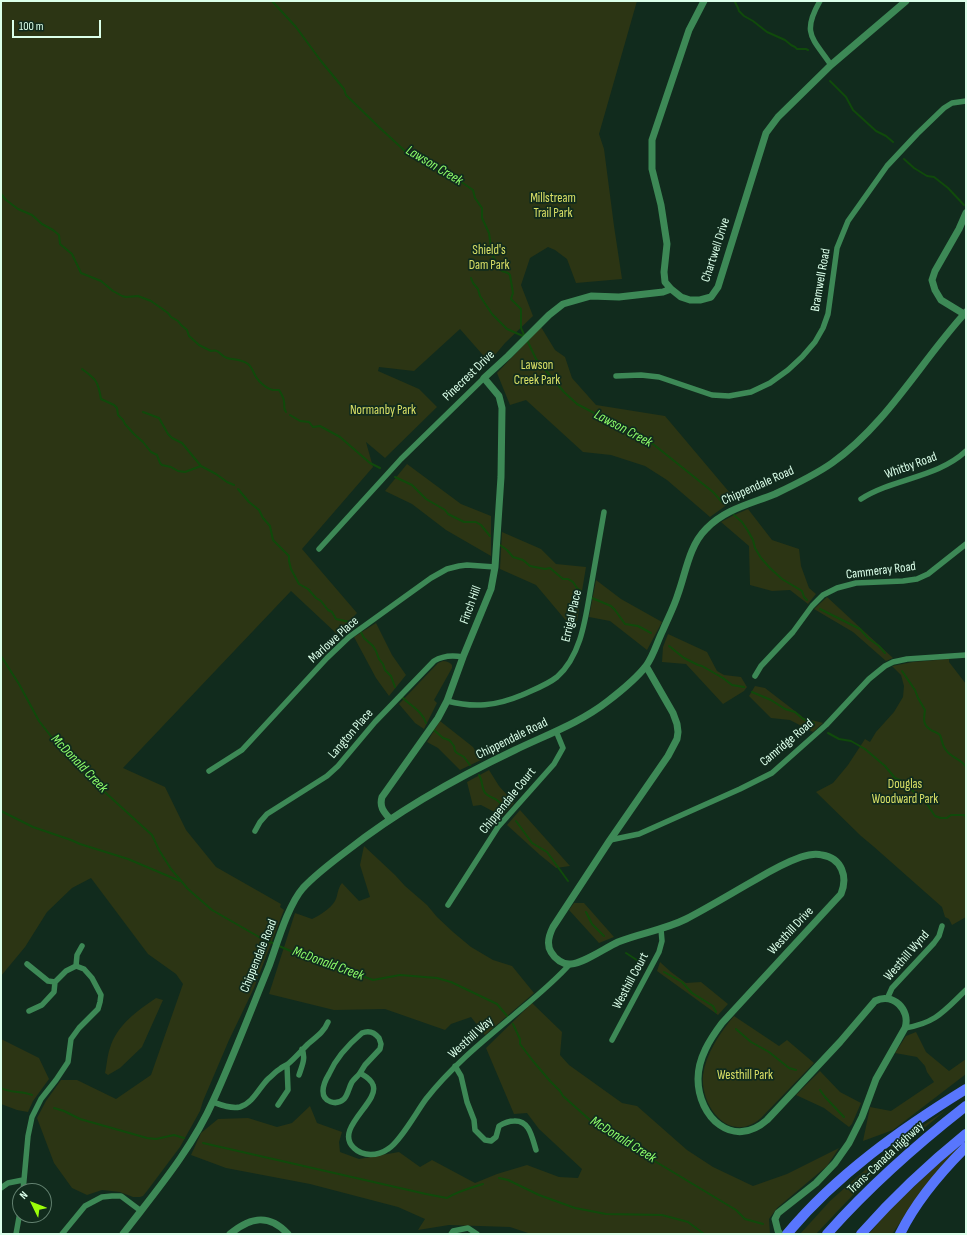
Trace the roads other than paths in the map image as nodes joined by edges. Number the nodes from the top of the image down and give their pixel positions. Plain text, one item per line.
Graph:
1 (704, 1) edge
2 (820, 1) edge
3 (906, 1) edge
4 (831, 65) junction
5 (966, 101) edge
6 (966, 214) edge
7 (671, 289) junction
8 (965, 313) edge
9 (616, 376) dead end
10 (484, 378) junction
11 (966, 451) edge
12 (861, 499) dead end
13 (604, 512) dead end
14 (966, 544) edge
15 (319, 549) dead end
16 (495, 568) junction
17 (966, 655) edge
18 (463, 657) junction
19 (646, 666) junction
20 (755, 676) dead end
21 (447, 701) junction
22 (556, 731) junction
23 (209, 771) dead end
24 (390, 819) junction
25 (255, 831) dead end
26 (610, 840) junction
27 (448, 904) dead end
28 (942, 926) dead end
29 (661, 929) junction
30 (82, 946) dead end
31 (27, 964) dead end
32 (570, 964) junction
33 (76, 966) junction
34 (55, 982) junction
35 (966, 990) edge
36 (887, 999) junction
37 (29, 1011) dead end
38 (328, 1022) dead end
39 (905, 1028) junction
40 (612, 1040) dead end
41 (302, 1049) junction
42 (287, 1065) junction
43 (455, 1066) junction
44 (360, 1073) junction
45 (299, 1075) dead end
46 (966, 1089) edge
47 (213, 1102) junction
48 (278, 1105) dead end
49 (966, 1106) edge
50 (966, 1134) edge
51 (966, 1147) edge
52 (536, 1150) dead end
53 (23, 1180) joint
54 (1, 1188) edge
55 (914, 1208) junction
56 (141, 1211) junction
57 (18, 1223) edge
58 (16, 1234) edge
59 (62, 1234) edge
60 (123, 1234) edge
61 (230, 1234) edge
62 (288, 1234) edge
63 (451, 1234) edge
64 (477, 1234) edge
65 (780, 1234) edge
66 (787, 1234) edge
67 (827, 1234) edge
68 (861, 1234) edge
69 (896, 1234) edge
70 (900, 1234) edge

1 - 7 street
2 - 4 street
3 - 4 street, Chartwell Drive
4 - 7 street, Chartwell Drive
5 - 9 street, Bramwell Road
6 - 8 street
7 - 10 street, Pinecrest Drive
8 - 19 street, Chippendale Road
10 - 15 street, Pinecrest Drive
10 - 16 street, Finch Hill
11 - 12 street, Whitby Road
13 - 21 street, Errigal Place
14 - 20 street, Cammeray Road
16 - 18 street, Finch Hill
16 - 23 street, Marlowe Place
17 - 26 street, Camridge Road
18 - 21 street, Finch Hill
18 - 25 street, Langton Place
19 - 22 street, Chippendale Road
19 - 26 street
21 - 24 street, Finch Hill
22 - 24 street, Chippendale Road
22 - 27 street, Chippendale Court
24 - 47 street, Chippendale Road
26 - 32 street
28 - 36 street, Westhill Wynd
29 - 32 street, Westhill Drive
29 - 36 street, Westhill Drive
29 - 40 street, Westhill Court
30 - 33 street
31 - 34 street
32 - 43 street, Westhill Way
33 - 34 street
33 - 53 street
34 - 37 street
35 - 39 street
36 - 39 street
38 - 41 street
39 - 65 street
41 - 42 street
41 - 45 street
42 - 47 street
42 - 48 street
43 - 44 street, Westhill Way
43 - 52 street
44 - 44 street
46 - 66 highway
47 - 56 street, Chippendale Road
49 - 67 highway, Trans-Canada Highway
50 - 68 highway
51 - 55 highway
53 - 54 street
55 - 69 highway
55 - 70 highway
56 - 59 street
56 - 60 street, Chippendale Road
57 - 58 street
61 - 62 street
63 - 64 street

